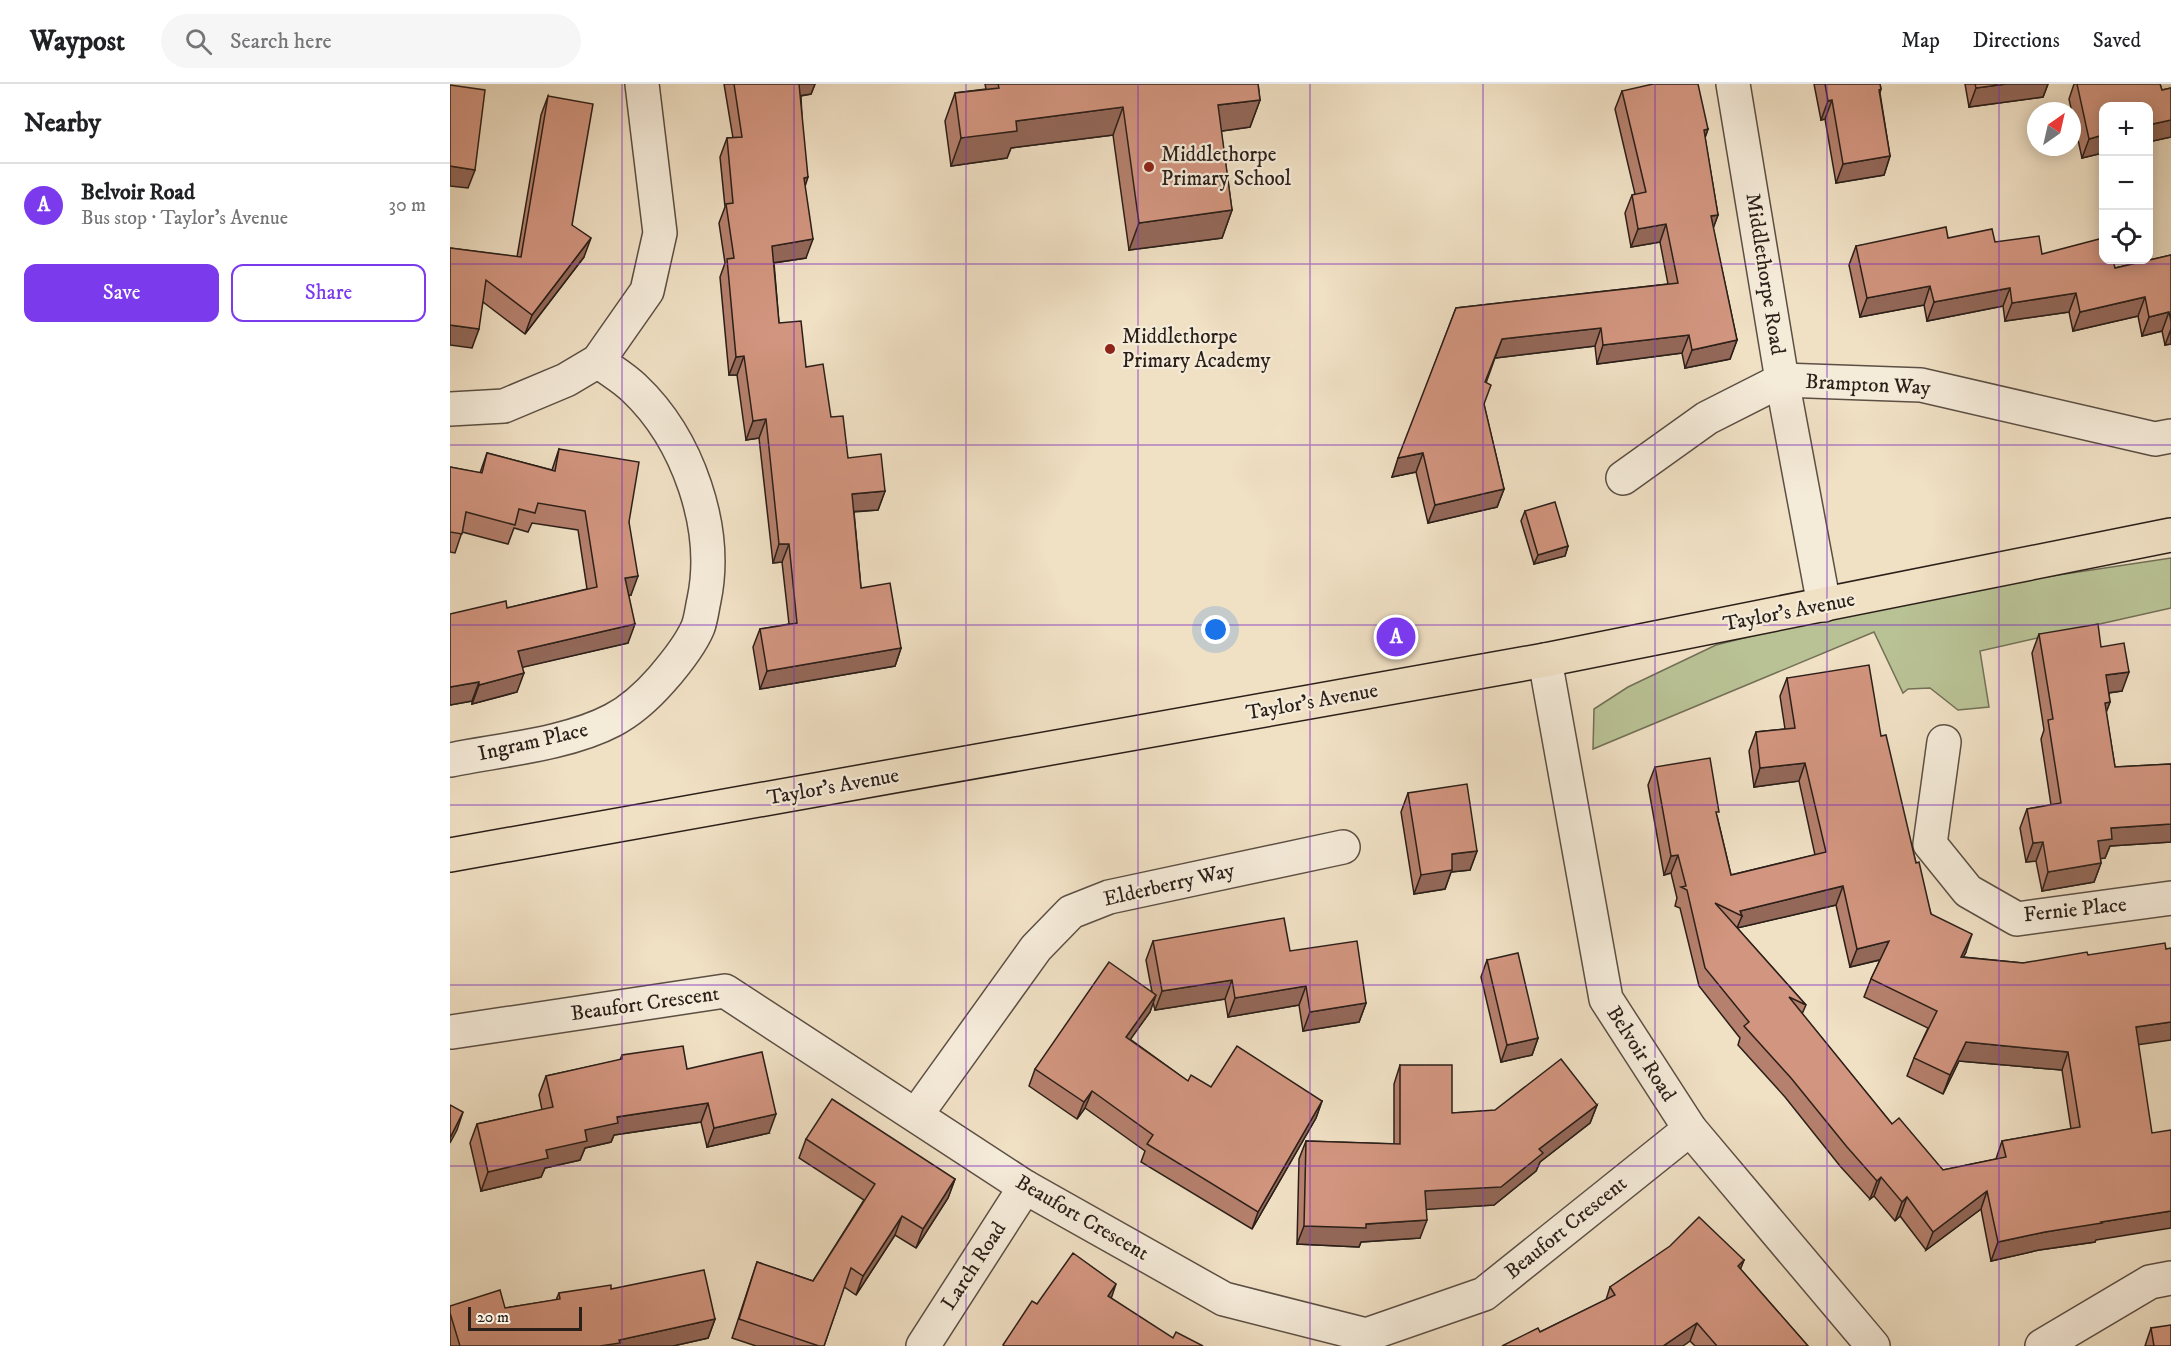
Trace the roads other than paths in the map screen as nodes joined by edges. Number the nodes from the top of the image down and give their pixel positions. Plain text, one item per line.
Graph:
1 (642, 84) edge
2 (1733, 84) edge
3 (598, 361) junction
4 (1782, 380) junction
5 (450, 409) edge
6 (2171, 436) edge
7 (1623, 478) dead end
8 (2171, 536) edge
9 (1824, 605) junction
10 (1545, 660) junction
11 (1944, 742) dead end
12 (450, 760) edge
13 (1343, 847) dead end
14 (450, 855) edge
15 (2171, 898) edge
16 (452, 1032) dead end
17 (916, 1115) junction
18 (1690, 1129) junction
19 (1025, 1187) junction
20 (2171, 1278) edge
21 (923, 1346) edge
22 (1873, 1346) edge
23 (2042, 1346) edge

1 - 3 street
2 - 4 street, Middlethorpe Road
3 - 5 street
3 - 12 street, Ingram Place
4 - 6 street, Brampton Way
4 - 7 street, Brampton Way
4 - 9 street, Middlethorpe Road
8 - 9 main road, Taylor's Avenue
9 - 10 main road, Taylor's Avenue
10 - 14 main road, Taylor's Avenue
10 - 18 street, Belvoir Road
11 - 15 street, Fernie Place
13 - 17 street, Elderberry Way
16 - 17 street, Beaufort Crescent
17 - 19 street, Beaufort Crescent
18 - 19 street, Beaufort Crescent
18 - 22 street, Belvoir Road
19 - 21 street, Larch Road
20 - 23 street

